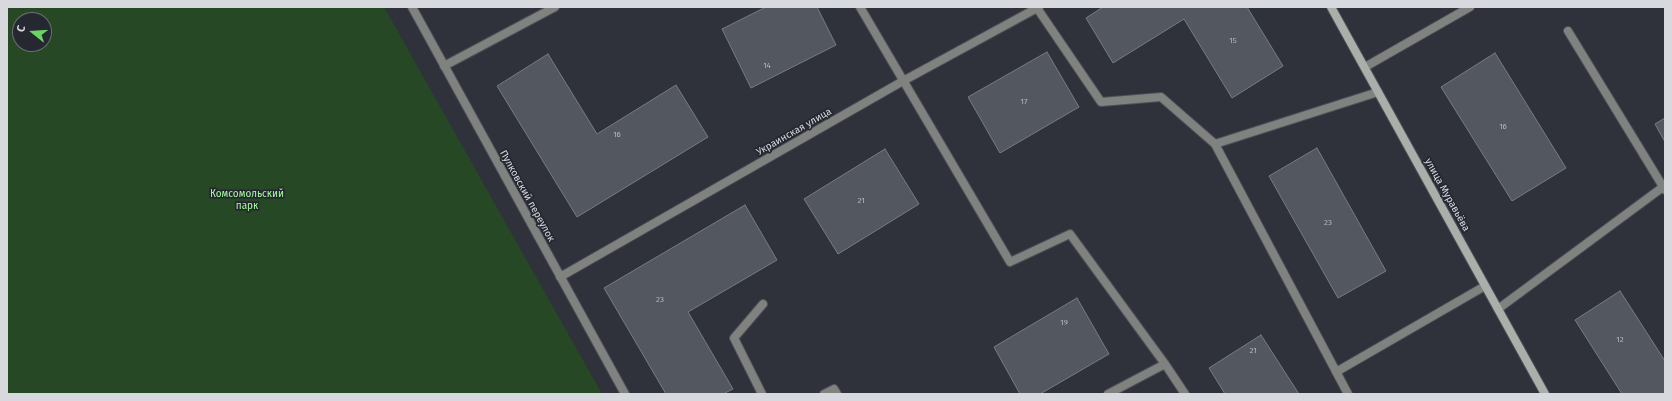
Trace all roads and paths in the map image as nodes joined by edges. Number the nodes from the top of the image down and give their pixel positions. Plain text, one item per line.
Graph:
1 (412, 7) edge
2 (555, 7) edge
3 (860, 7) edge
4 (1331, 7) edge
5 (1470, 7) edge
6 (1038, 8) edge
7 (1568, 31) dead end
8 (444, 66) junction
9 (1365, 67) junction
10 (903, 82) junction
11 (1378, 92) junction
12 (1215, 144) junction
13 (1664, 189) edge
14 (560, 277) junction
15 (1485, 286) junction
16 (763, 304) dead end
17 (1498, 309) junction
18 (1165, 364) junction
19 (1336, 372) junction
20 (625, 394) edge
21 (762, 394) edge
22 (824, 394) edge
23 (837, 394) edge
24 (1108, 394) edge
25 (1185, 394) edge
26 (1348, 394) edge
27 (1545, 394) edge

1 - 8 street, Пулковский переулок
2 - 8 street
3 - 10 street
4 - 9 street, улица Муравьёва
5 - 9 street
6 - 10 street, Украинская улица
6 - 12 street
7 - 13 street
8 - 14 street, Пулковский переулок
9 - 11 street, улица Муравьёва
10 - 14 street, Украинская улица
10 - 18 street
11 - 12 street
11 - 15 street, улица Муравьёва
12 - 19 street
13 - 17 street
14 - 20 street, Пулковский переулок
15 - 17 street, улица Муравьёва
15 - 19 street
16 - 21 street
17 - 27 street, улица Муравьёва
18 - 24 street
18 - 25 street
19 - 26 street
22 - 23 street

